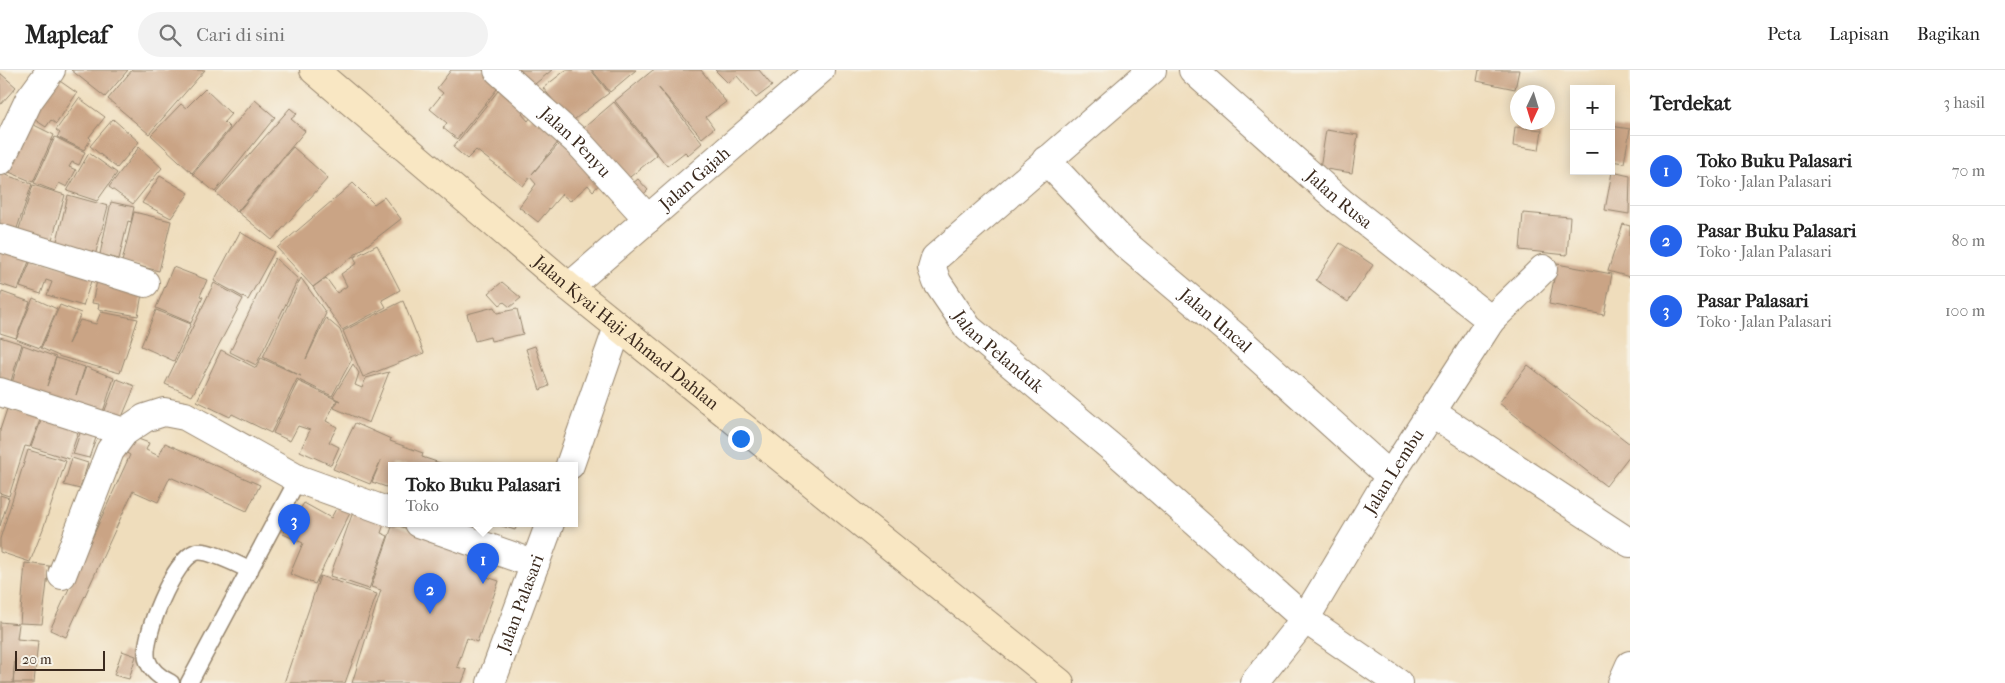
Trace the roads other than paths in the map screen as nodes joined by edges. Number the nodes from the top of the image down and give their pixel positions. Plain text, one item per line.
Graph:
1 (51, 70) edge
2 (314, 70) edge
3 (498, 70) edge
4 (820, 70) edge
5 (1152, 70) edge
6 (1192, 70) edge
7 (1046, 160) junction
8 (0, 161) edge
9 (648, 219) junction
10 (0, 238) edge
11 (1543, 268) dead end
12 (145, 283) dead end
13 (569, 287) junction
14 (1492, 320) junction
15 (618, 327) junction
16 (0, 392) edge
17 (1431, 412) junction
18 (124, 432) junction
19 (571, 462) edge
20 (1390, 476) junction
21 (298, 479) junction
22 (388, 512) edge
23 (430, 527) edge
24 (549, 527) edge
25 (1630, 543) edge
26 (535, 564) junction
27 (250, 570) junction
28 (62, 575) dead end
29 (1305, 619) junction
30 (1630, 665) edge
31 (171, 683) edge
32 (189, 683) edge
33 (491, 683) edge
34 (1060, 683) edge
35 (1254, 683) edge
36 (1398, 683) edge
37 (1622, 683) edge

1 - 8 street
2 - 13 main road, Jalan Kyai Haji Ahmad Dahlan
3 - 9 street, Jalan Penyu
4 - 9 street, Jalan Gajah
5 - 7 street, Jalan Pelanduk
6 - 14 street, Jalan Rusa
7 - 20 street, Jalan Uncal
7 - 29 street, Jalan Pelanduk
9 - 13 street, Jalan Gajah
10 - 12 street
11 - 14 street, Jalan Lembu
13 - 15 main road, Jalan Kyai Haji Ahmad Dahlan
14 - 17 street, Jalan Lembu
15 - 19 street
15 - 34 main road, Jalan Kyai Haji Ahmad Dahlan
16 - 18 street
17 - 20 street, Jalan Lembu
17 - 25 street
18 - 21 street
18 - 28 street
20 - 29 street, Jalan Lembu
21 - 22 street
21 - 27 lane
23 - 26 street
24 - 26 street, Jalan Palasari
26 - 33 street, Jalan Palasari
27 - 31 lane
27 - 32 lane
29 - 35 street, Jalan Lembu
29 - 36 street, Jalan Pelanduk
30 - 37 street

